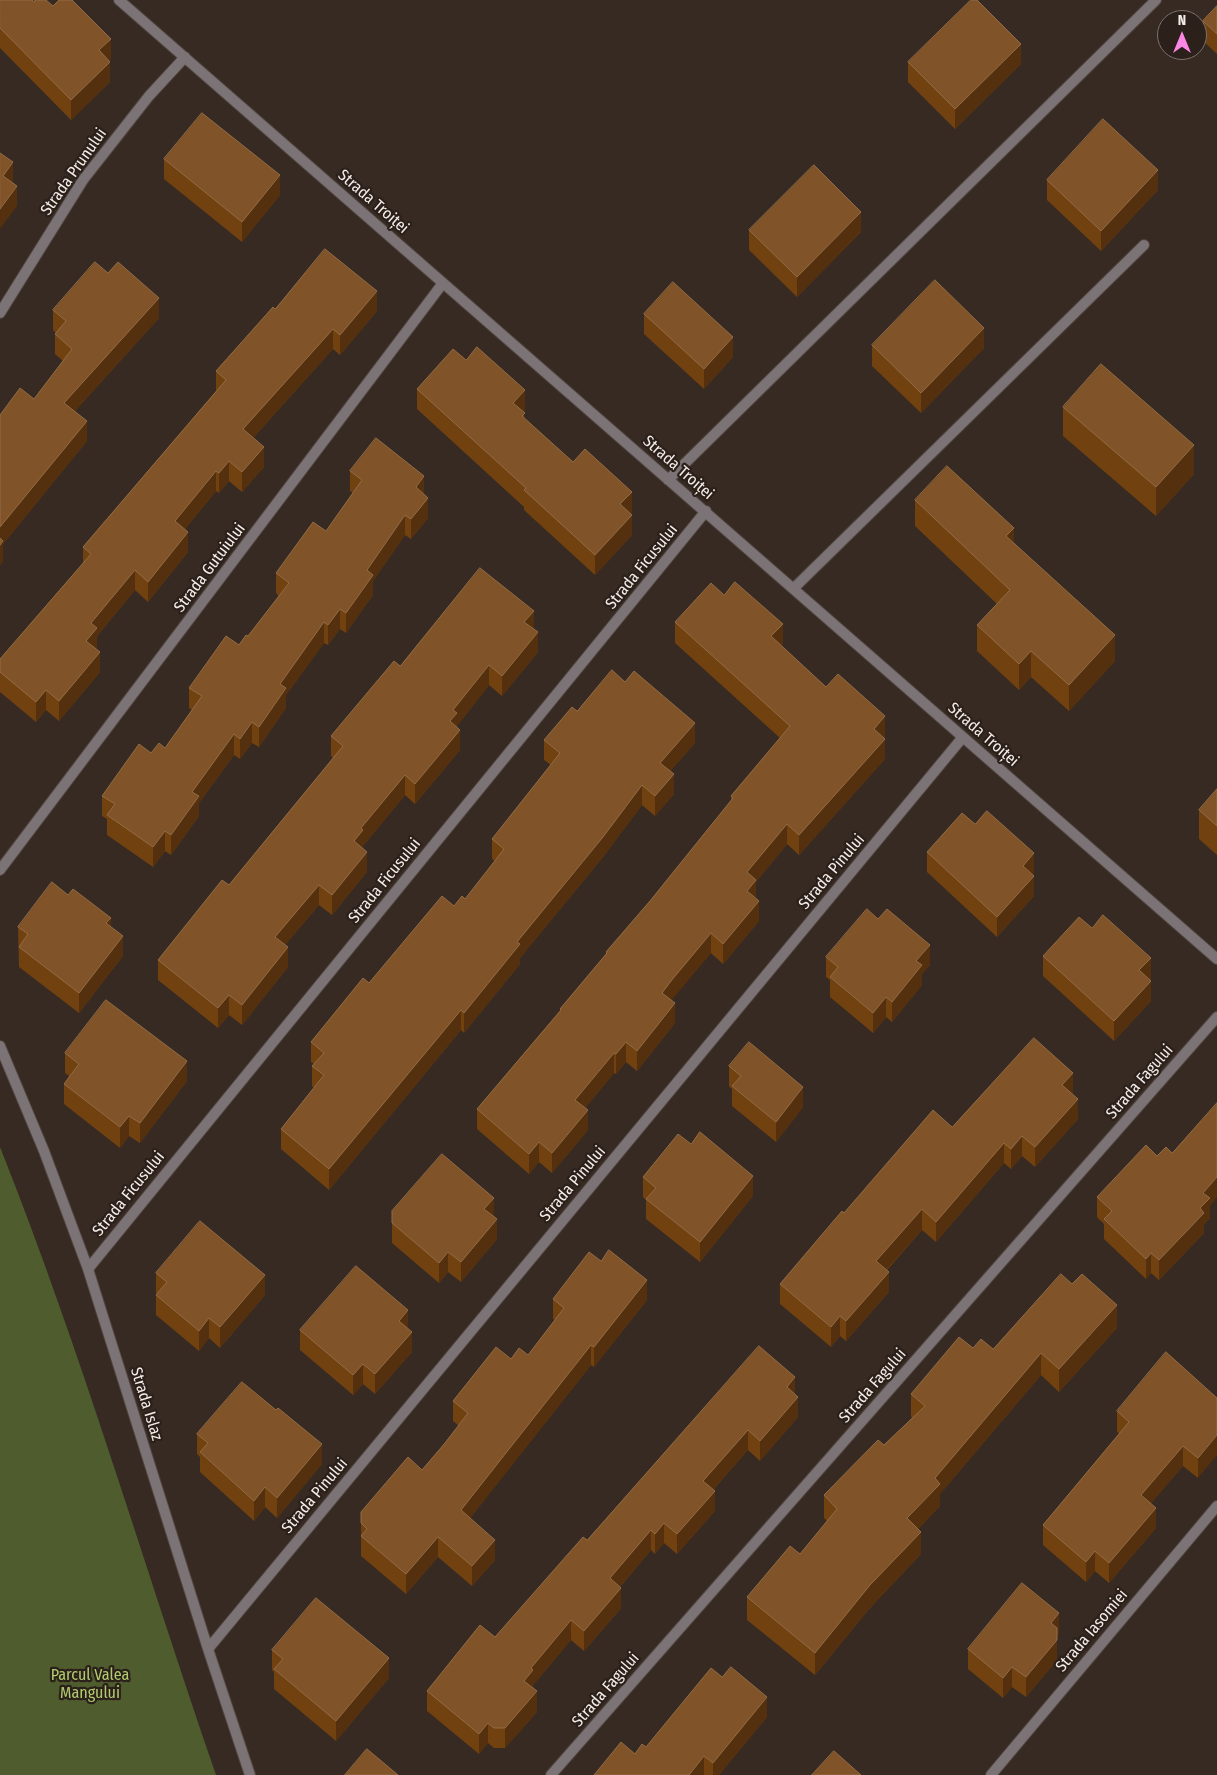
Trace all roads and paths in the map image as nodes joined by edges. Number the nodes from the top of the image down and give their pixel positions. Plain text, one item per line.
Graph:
1 (119, 0) edge
2 (1156, 0) edge
3 (185, 57) junction
4 (1144, 245) dead end
5 (443, 283) junction
6 (0, 313) edge
7 (668, 480) junction
8 (706, 512) junction
9 (794, 588) junction
10 (963, 737) junction
11 (0, 870) edge
12 (1217, 959) edge
13 (1217, 1017) edge
14 (0, 1046) edge
15 (88, 1269) junction
16 (1217, 1506) edge
17 (208, 1649) junction
18 (250, 1775) edge
19 (552, 1775) edge
20 (991, 1775) edge

1 - 3 street, Strada Troiței
2 - 7 street
3 - 5 street, Strada Troiței
3 - 6 street, Strada Prunului
4 - 9 street
5 - 7 street, Strada Troiței
5 - 11 street, Strada Gutuiului
7 - 8 street, Strada Troiței
8 - 9 street, Strada Troiței
8 - 15 street, Strada Ficusului
9 - 10 street, Strada Troiței
10 - 12 street, Strada Troiței
10 - 17 street, Strada Pinului
13 - 19 street, Strada Fagului
14 - 15 street, Strada Islaz
15 - 17 street, Strada Islaz
16 - 20 street, Strada Iasomiei
17 - 18 street, Strada Islaz

